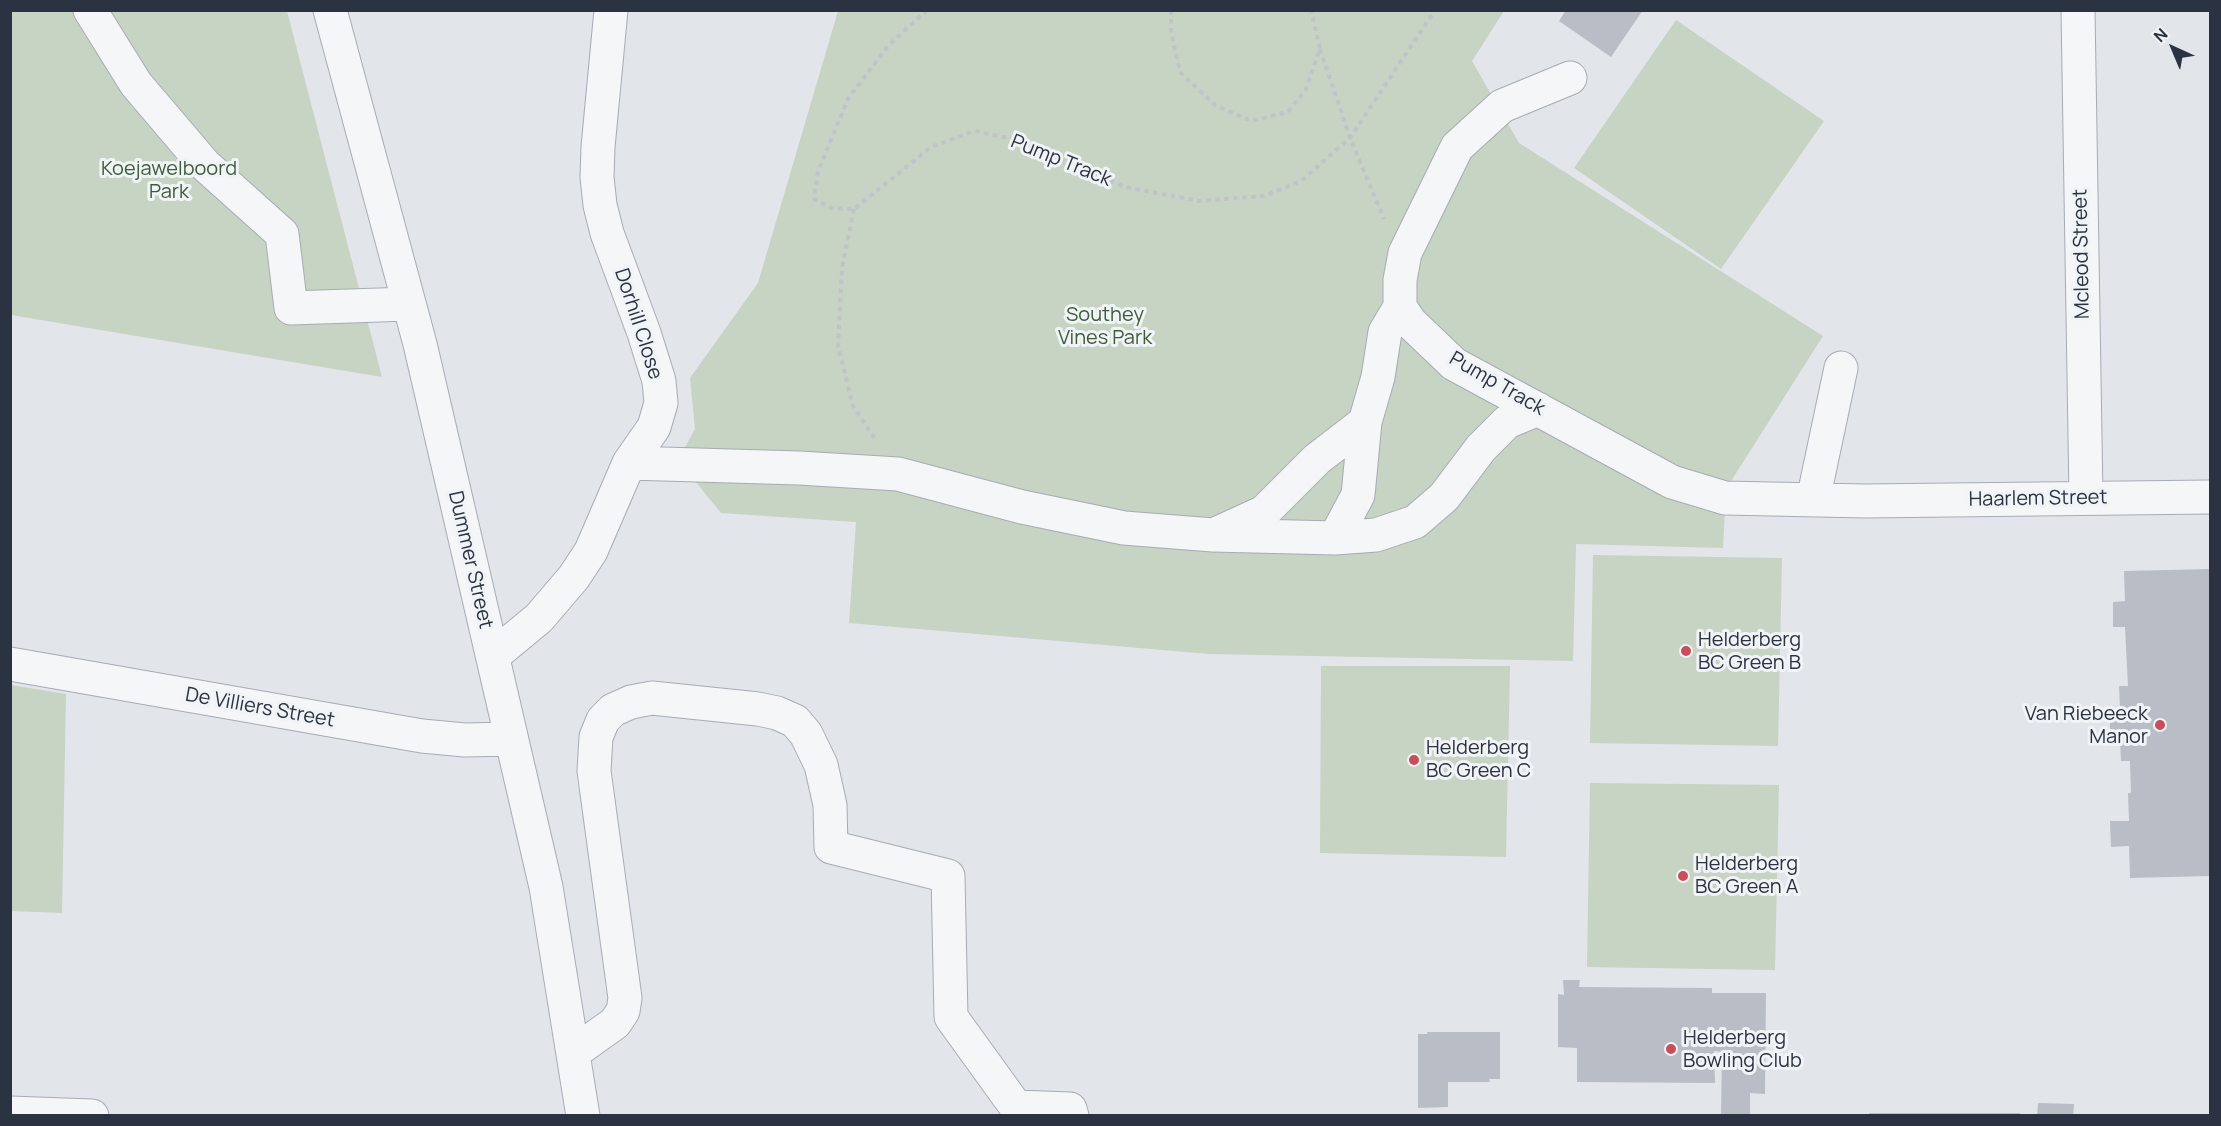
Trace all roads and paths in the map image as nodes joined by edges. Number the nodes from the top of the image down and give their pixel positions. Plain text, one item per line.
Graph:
1 (90, 10) edge
2 (330, 10) edge
3 (611, 10) edge
4 (927, 10) edge
5 (1171, 10) edge
6 (1311, 10) edge
7 (1435, 10) edge
8 (2078, 10) edge
9 (1320, 48) junction
10 (1570, 78) dead end
11 (1350, 138) junction
12 (854, 209) junction
13 (1405, 253) junction
14 (409, 304) junction
15 (1400, 307) junction
16 (1841, 368) dead end
17 (1538, 409) junction
18 (1365, 422) junction
19 (629, 463) junction
20 (898, 474) junction
21 (2211, 497) edge
22 (2086, 498) junction
23 (1813, 500) junction
24 (1865, 501) joint
25 (1213, 535) junction
26 (1335, 538) junction
27 (493, 656) junction
28 (10, 664) edge
29 (512, 739) junction
30 (573, 1053) junction
31 (10, 1113) edge
32 (92, 1116) edge
33 (583, 1116) edge
34 (1072, 1116) edge

1 - 14 street
2 - 14 street, Dummer Street
3 - 19 street, Dorhill Close
4 - 12 path
5 - 9 path
6 - 9 path
7 - 11 path, Pump Track
8 - 22 street, Mcleod Street
9 - 11 path
10 - 13 street
11 - 12 path, Pump Track
11 - 13 path
12 - 20 path
13 - 15 street
14 - 27 street, Dummer Street
15 - 17 street, Pump Track
15 - 18 street
16 - 23 street
17 - 23 street, Pump Track
17 - 26 street
18 - 25 street
18 - 26 street
19 - 20 street
19 - 27 street, Dorhill Close
20 - 25 street
21 - 22 street, Haarlem Street
22 - 24 street, Haarlem Street
23 - 24 street, Pump Track
25 - 26 street
27 - 29 street, Dummer Street
28 - 29 street, De Villiers Street
29 - 30 street, Dummer Street
30 - 33 street, Dummer Street
30 - 34 street
31 - 32 street

